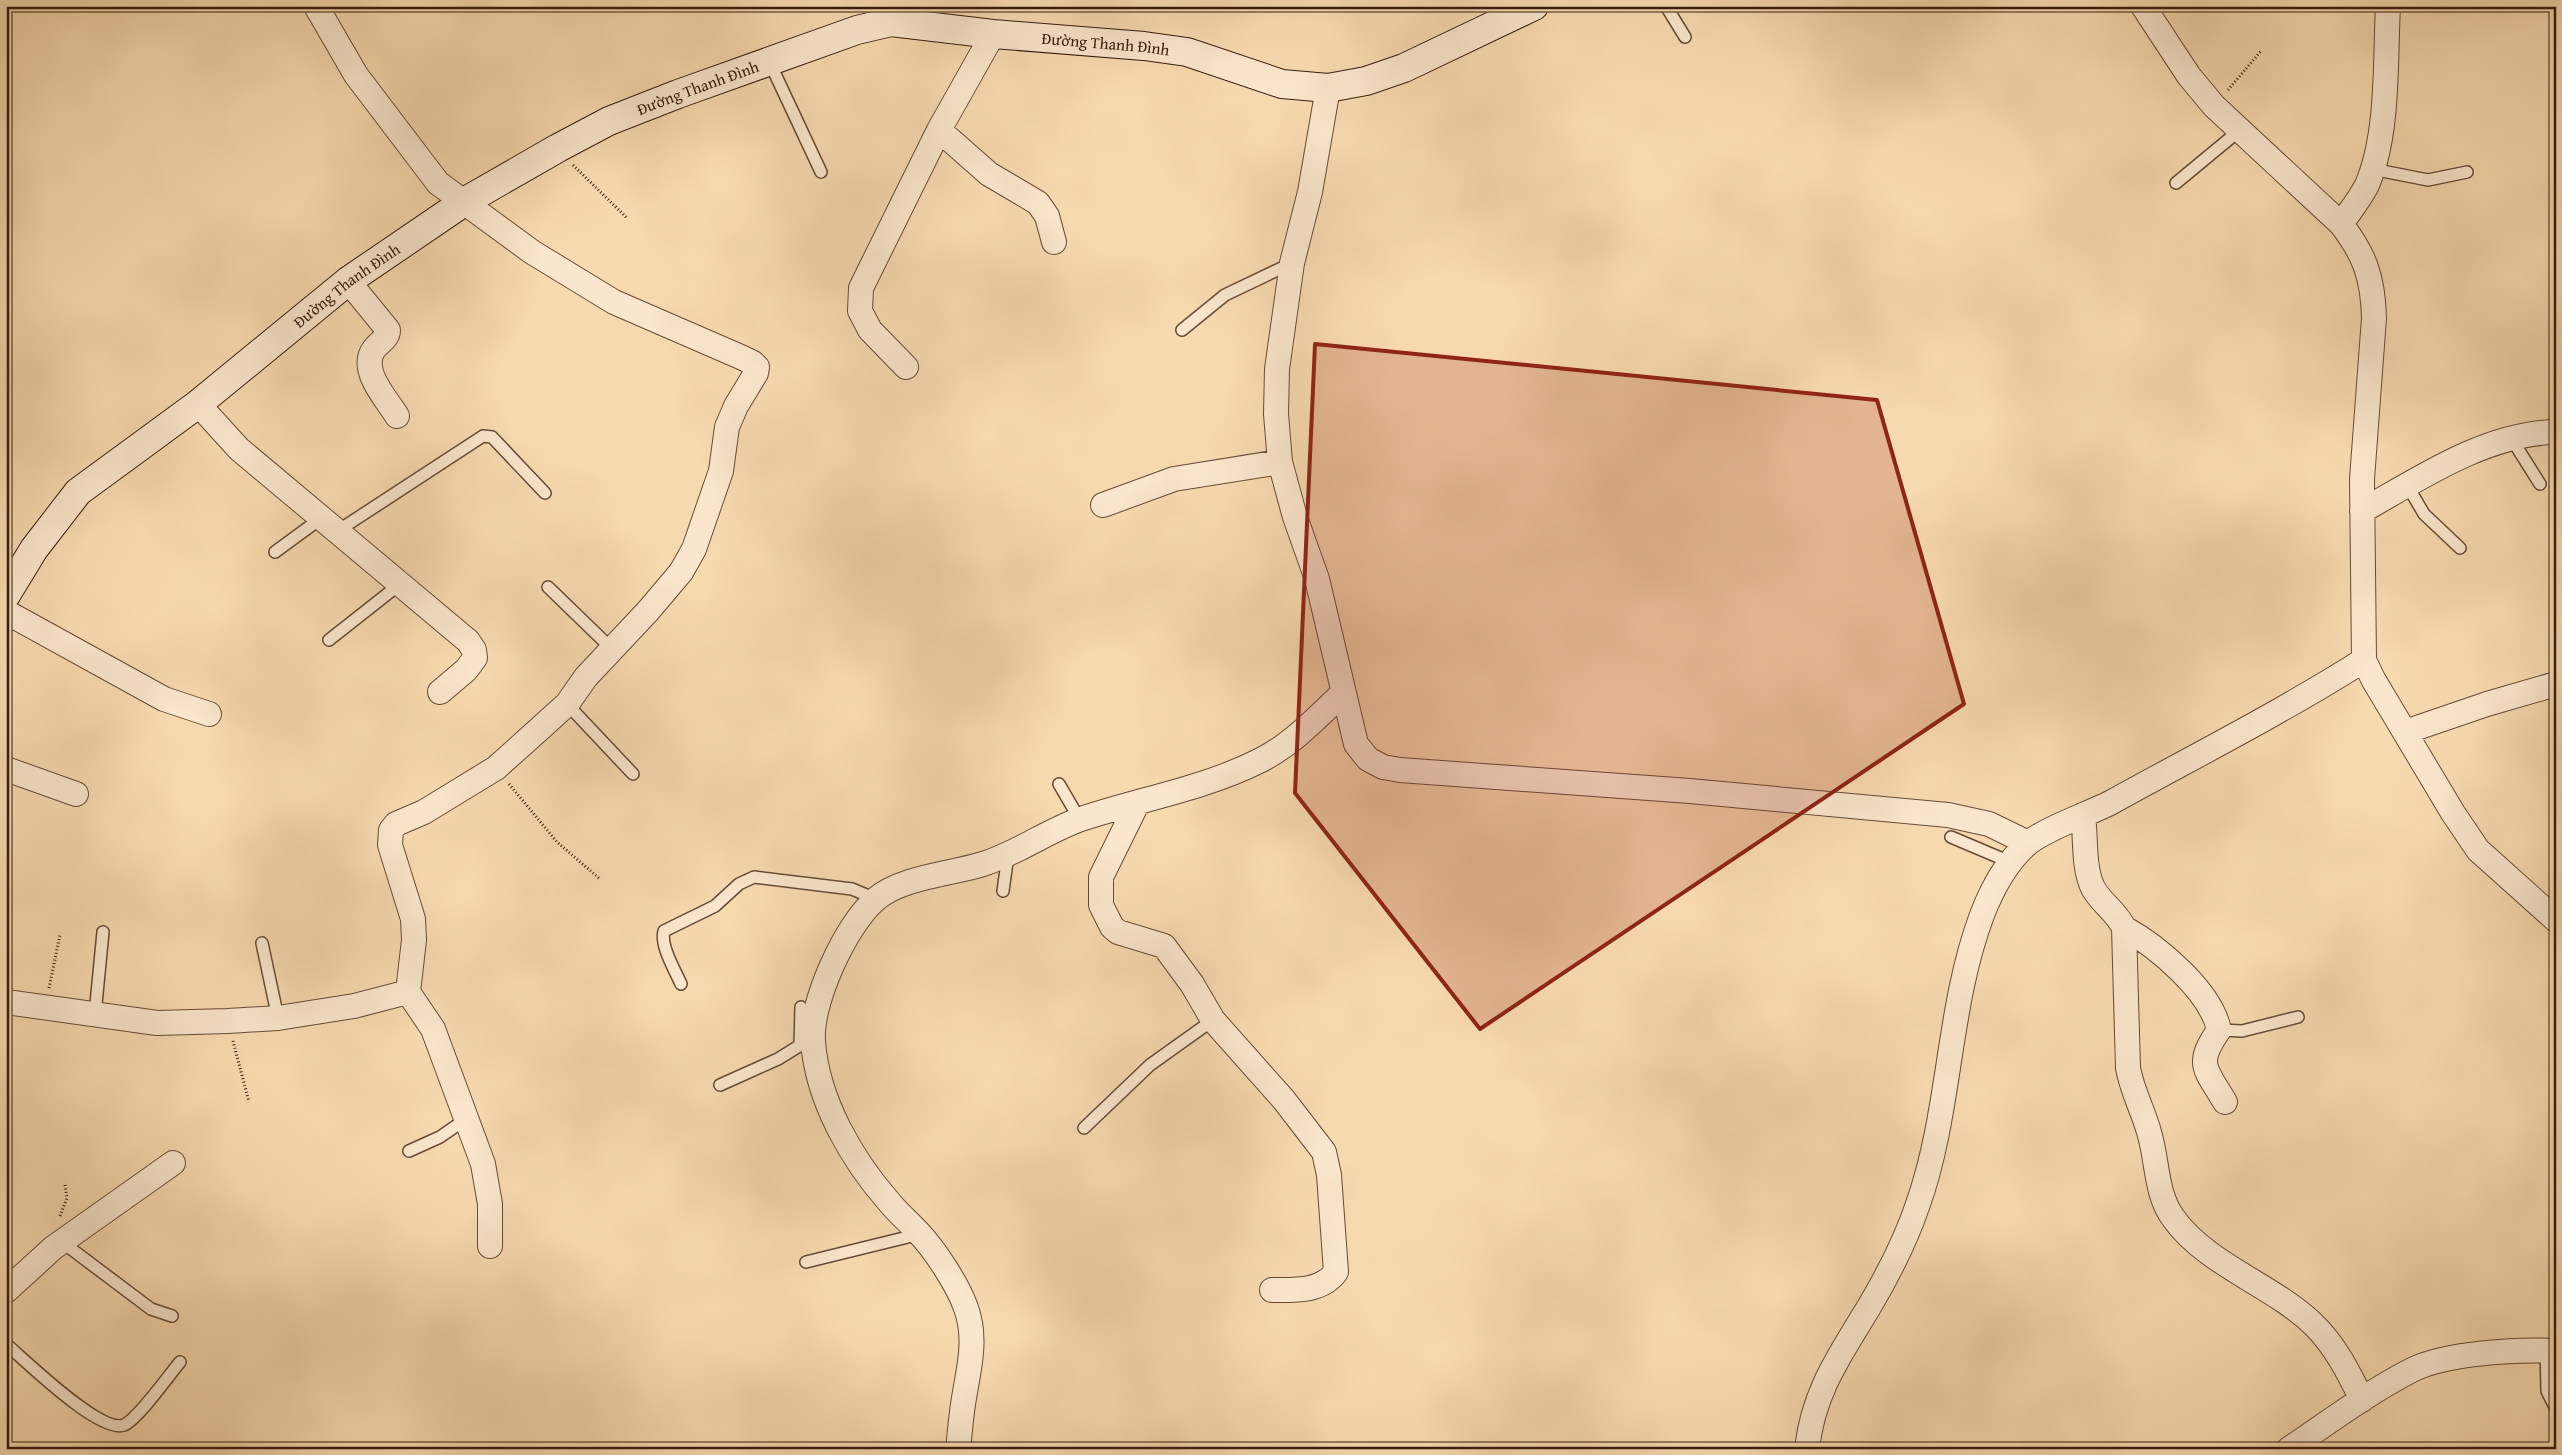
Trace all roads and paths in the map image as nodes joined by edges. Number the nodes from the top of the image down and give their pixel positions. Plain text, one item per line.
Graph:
1 (316, 6) edge
2 (1534, 6) edge
3 (1666, 6) edge
4 (2144, 6) edge
5 (2388, 6) edge
6 (993, 34) junction
7 (1685, 37) dead end
8 (2261, 51) dead end
9 (769, 61) junction
10 (1328, 88) junction
11 (2214, 106) junction
12 (939, 130) junction
13 (2240, 130) junction
14 (558, 148) junction
15 (2372, 169) junction
16 (822, 172) dead end
17 (2467, 172) dead end
18 (2176, 183) dead end
19 (464, 202) junction
20 (627, 218) dead end
21 (2342, 224) junction
22 (1054, 242) dead end
23 (1292, 262) junction
24 (348, 281) junction
25 (1182, 330) dead end
26 (906, 367) dead end
27 (198, 404) junction
28 (397, 416) dead end
29 (2556, 432) edge
30 (2510, 438) junction
31 (1280, 462) junction
32 (2540, 484) dead end
33 (2407, 485) junction
34 (545, 493) dead end
35 (1103, 505) dead end
36 (2362, 511) junction
37 (328, 525) junction
38 (2460, 548) dead end
39 (275, 552) dead end
40 (400, 584) junction
41 (548, 587) dead end
42 (6, 595) edge
43 (6, 612) edge
44 (329, 640) dead end
45 (612, 649) junction
46 (2364, 660) junction
47 (2556, 684) edge
48 (440, 692) dead end
49 (1343, 693) junction
50 (567, 704) junction
51 (209, 714) dead end
52 (2405, 732) junction
53 (496, 768) junction
54 (6, 769) edge
55 (632, 774) dead end
56 (1059, 784) dead end
57 (76, 794) dead end
58 (1138, 802) junction
59 (2083, 815) junction
60 (1080, 820) junction
61 (1951, 837) dead end
62 (2028, 843) junction
63 (1008, 855) junction
64 (2010, 862) junction
65 (600, 879) dead end
66 (1003, 891) dead end
67 (876, 899) junction
68 (2556, 920) edge
69 (2124, 928) junction
70 (103, 932) dead end
71 (60, 935) dead end
72 (262, 943) dead end
73 (681, 984) dead end
74 (408, 992) junction
75 (6, 1002) edge
76 (801, 1007) dead end
77 (45, 1008) junction
78 (95, 1014) junction
79 (2298, 1017) dead end
80 (278, 1018) junction
81 (1212, 1020) junction
82 (228, 1021) junction
83 (2219, 1030) junction
84 (806, 1042) junction
85 (720, 1085) dead end
86 (249, 1102) dead end
87 (2225, 1102) dead end
88 (466, 1119) junction
89 (1084, 1128) dead end
90 (409, 1151) dead end
91 (173, 1163) dead end
92 (920, 1234) junction
93 (62, 1242) junction
94 (490, 1246) dead end
95 (806, 1262) dead end
96 (1272, 1290) dead end
97 (6, 1291) edge
98 (172, 1316) dead end
99 (6, 1344) edge
100 (2551, 1350) edge
101 (180, 1362) dead end
102 (2362, 1400) junction
103 (2556, 1409) edge
104 (958, 1449) edge
105 (1807, 1449) edge
106 (2289, 1449) edge

1 - 19 street
2 - 10 street, Đường Thanh Đình
3 - 7 lane
4 - 11 street
5 - 15 street
6 - 9 street, Đường Thanh Đình
6 - 10 street, Đường Thanh Đình
6 - 12 street
8 - 11 path
9 - 14 street, Đường Thanh Đình
9 - 16 lane
10 - 23 street
11 - 13 street
12 - 22 street
12 - 26 street
13 - 18 lane
13 - 21 street
14 - 19 street, Đường Thanh Đình
14 - 20 path
15 - 17 lane
15 - 21 street
19 - 24 street, Đường Thanh Đình
19 - 45 street
21 - 36 street
23 - 25 lane
23 - 31 street
24 - 27 street, Đường Thanh Đình
24 - 28 street
27 - 37 street
27 - 42 street, Đường Thanh Đình
29 - 30 street
30 - 32 lane
30 - 33 street
31 - 35 street
31 - 49 street
33 - 36 street
33 - 38 lane
34 - 37 lane
36 - 46 street
37 - 39 lane
37 - 40 street
40 - 44 lane
40 - 48 street
41 - 45 lane
43 - 51 street
45 - 50 street
46 - 52 street
46 - 59 street
47 - 52 street
49 - 58 street
49 - 62 street
50 - 53 street
50 - 55 lane
52 - 68 street
53 - 65 path
53 - 74 street
54 - 57 street
56 - 60 lane
58 - 60 street
58 - 81 street
59 - 62 street
59 - 69 street
60 - 63 street
61 - 64 lane
62 - 64 street
63 - 66 lane
63 - 67 street
64 - 105 street
67 - 73 lane
67 - 84 street
69 - 83 street
69 - 102 street
70 - 78 lane
71 - 77 path
72 - 80 lane
74 - 80 street
74 - 88 street
75 - 77 street
76 - 84 lane
77 - 78 street
78 - 82 street
79 - 83 lane
80 - 82 street
81 - 89 lane
81 - 96 street
82 - 86 path
83 - 87 street
84 - 85 lane
84 - 92 street
88 - 90 lane
88 - 94 street
91 - 93 street
92 - 95 lane
92 - 104 street
93 - 97 street
93 - 98 lane
99 - 101 lane
100 - 102 street
100 - 103 lane
102 - 106 street

